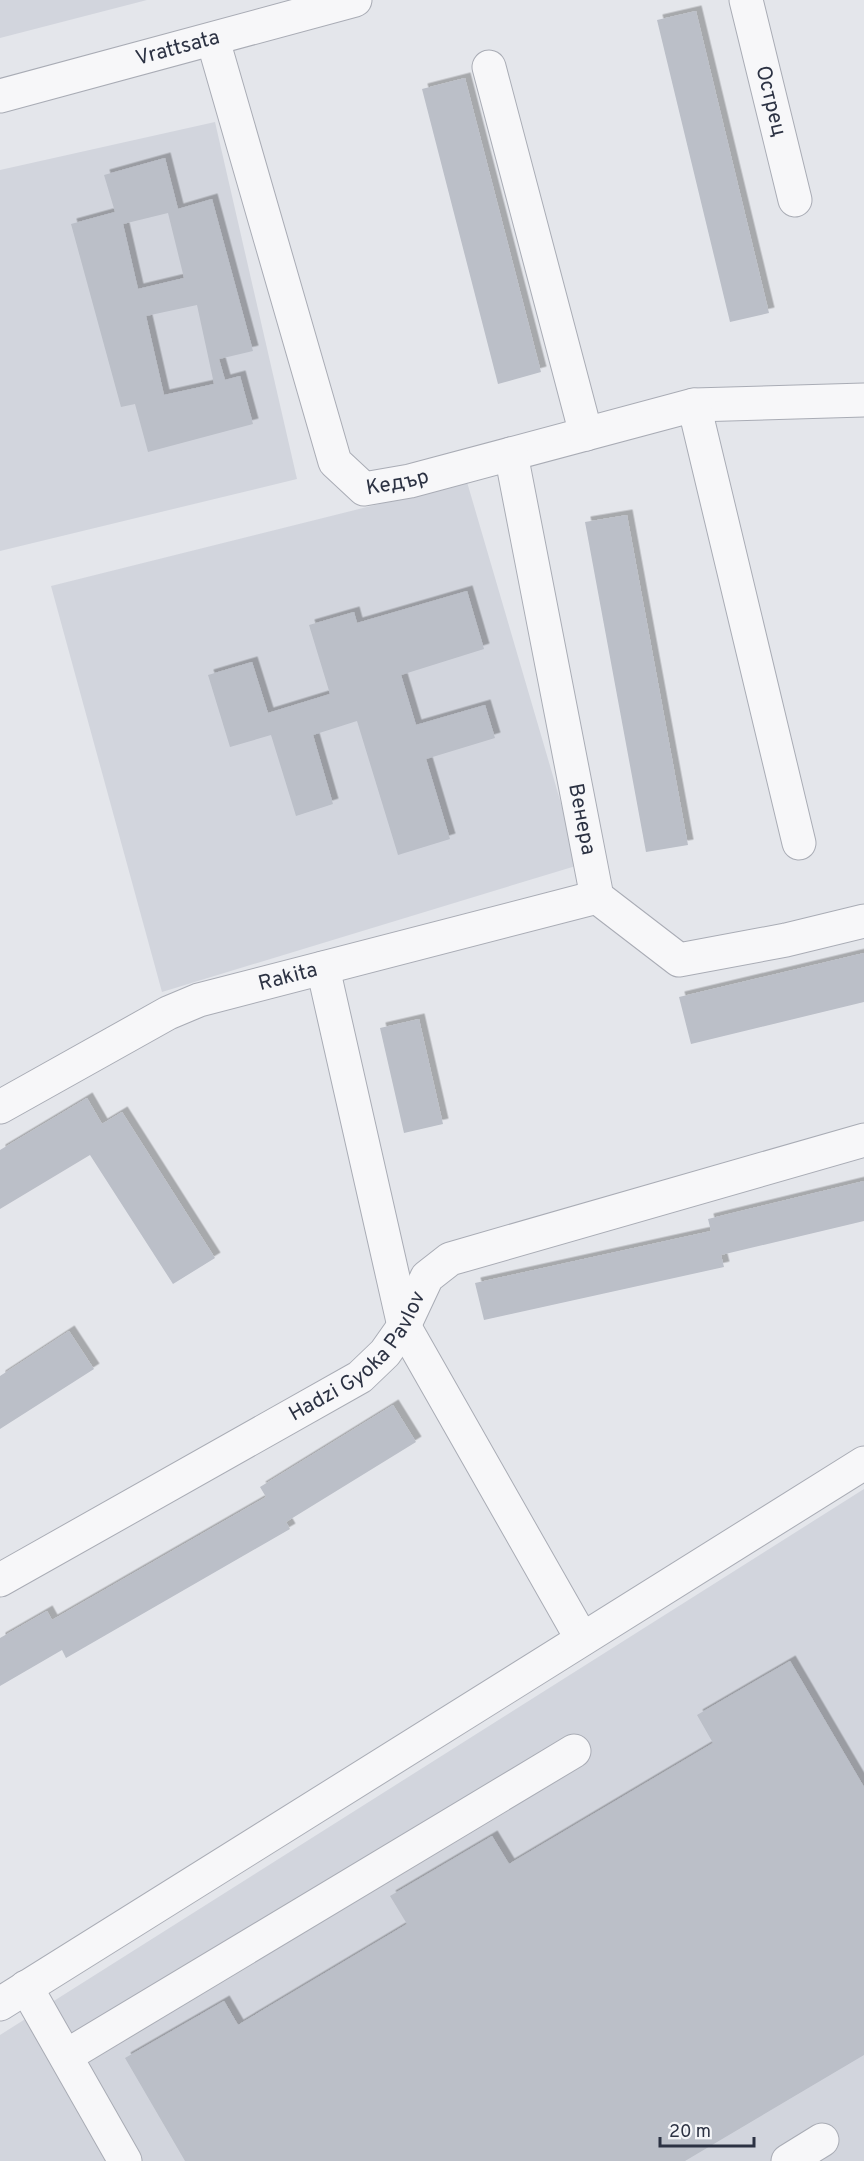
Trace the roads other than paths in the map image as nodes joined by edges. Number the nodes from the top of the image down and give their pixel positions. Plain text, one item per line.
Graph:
1 (355, 0) edge
2 (746, 0) edge
3 (213, 40) junction
4 (489, 67) dead end
5 (0, 96) edge
6 (795, 200) dead end
7 (864, 400) edge
8 (694, 405) junction
9 (586, 434) junction
10 (512, 454) junction
11 (799, 843) dead end
12 (597, 897) junction
13 (864, 921) edge
14 (323, 968) junction
15 (0, 1107) edge
16 (864, 1140) edge
17 (404, 1326) junction
18 (864, 1463) edge
19 (0, 1580) edge
20 (582, 1639) junction
21 (574, 1751) dead end
22 (13, 1996) edge
23 (66, 2056) junction
24 (822, 2140) dead end
25 (125, 2161) edge
26 (788, 2161) edge

1 - 3 street, Vrattsata
2 - 6 street, Острец
3 - 5 street, Vrattsata
3 - 10 street, Кедър
4 - 9 street
7 - 8 street, Кедър
8 - 9 street, Кедър
8 - 11 street
9 - 10 street, Кедър
10 - 12 street, Венера
12 - 13 street
12 - 14 street, Rakita
14 - 15 street, Rakita
14 - 17 street
16 - 17 street, Hadzi Gyoka Pavlov
17 - 19 street, Hadzi Gyoka Pavlov
17 - 20 street
18 - 20 street
20 - 22 street
21 - 23 street
22 - 23 street
23 - 25 street
24 - 26 street

